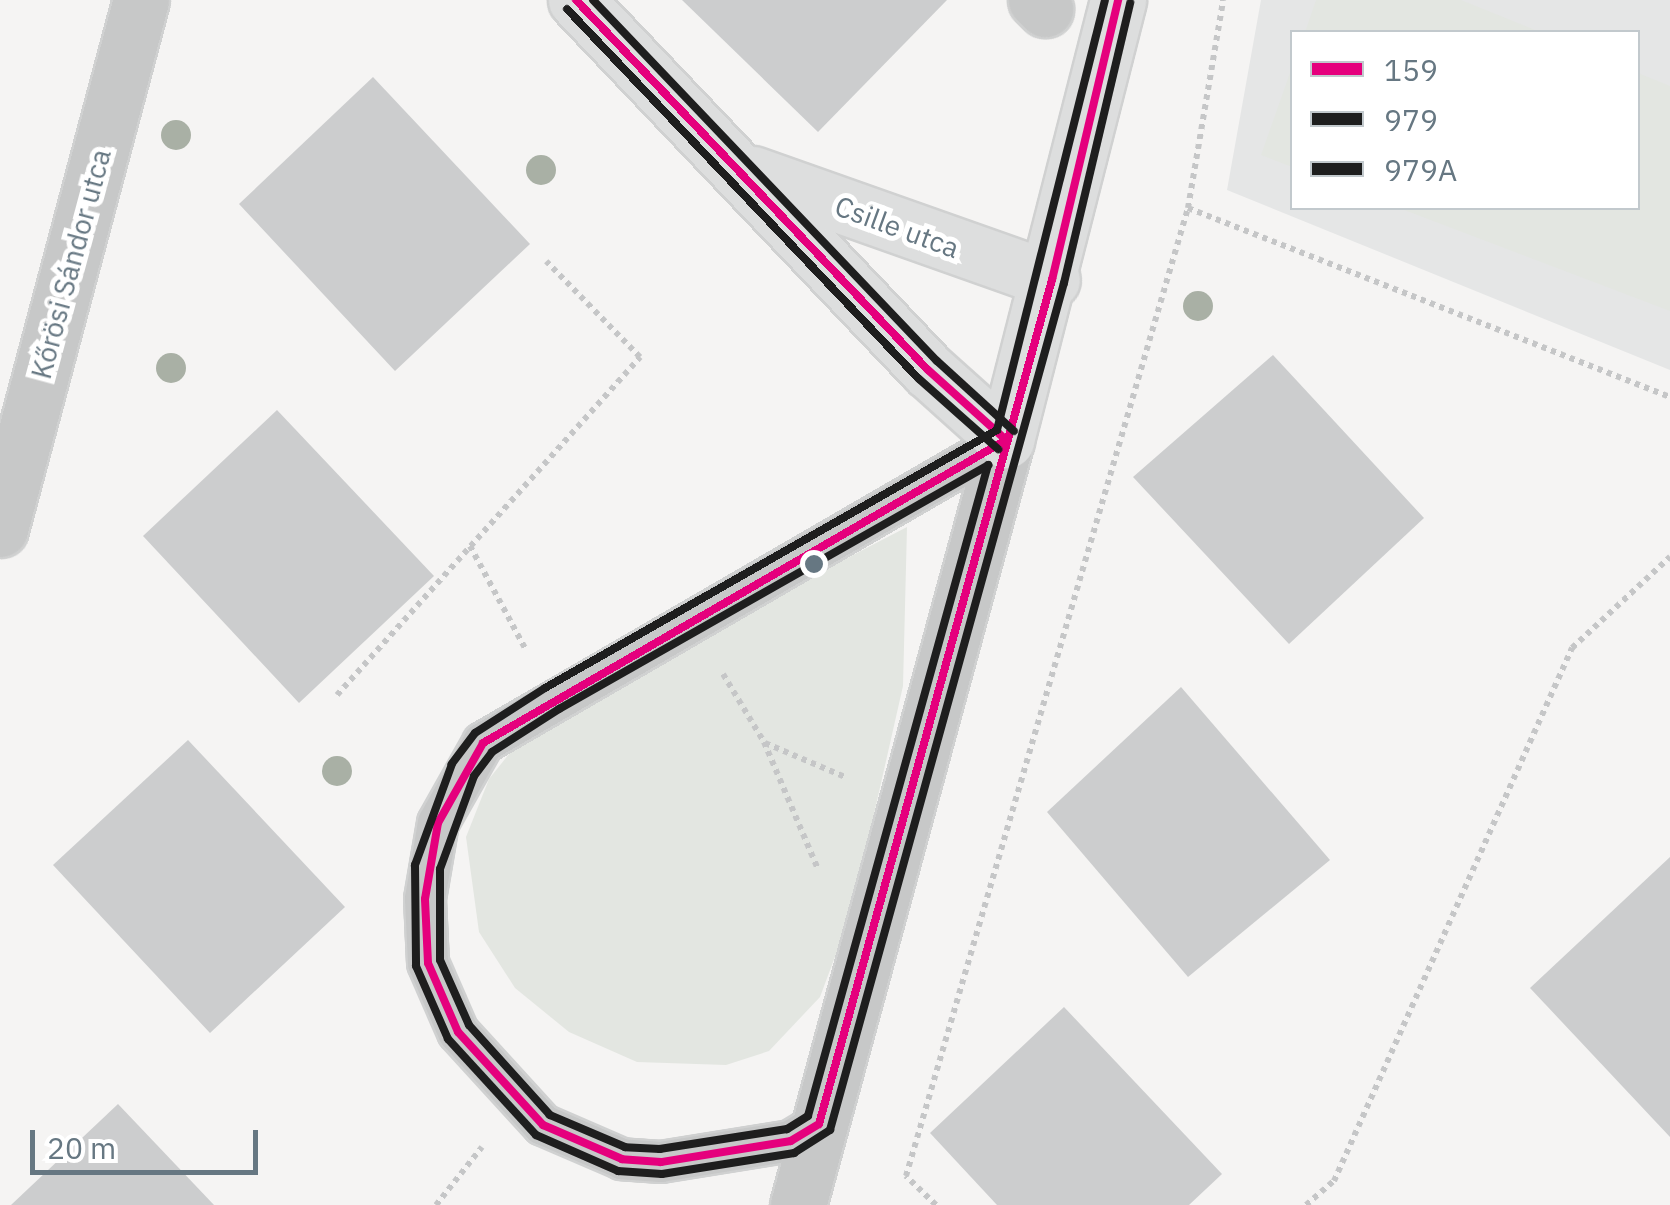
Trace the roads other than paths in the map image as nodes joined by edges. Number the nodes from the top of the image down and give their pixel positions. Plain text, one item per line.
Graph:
1 (141, 0) edge
2 (576, 0) edge
3 (1118, 0) edge
4 (744, 170) junction
5 (1052, 280) junction
6 (1006, 440) junction
7 (0, 529) edge
8 (820, 1124) junction
9 (798, 1205) edge

1 - 7 street, Kőrösi Sándor utca
2 - 4 street, Csille utca
3 - 5 street
4 - 5 street, Csille utca
4 - 6 street, Csille utca
5 - 6 street
6 - 8 street
6 - 8 lane
8 - 9 street

